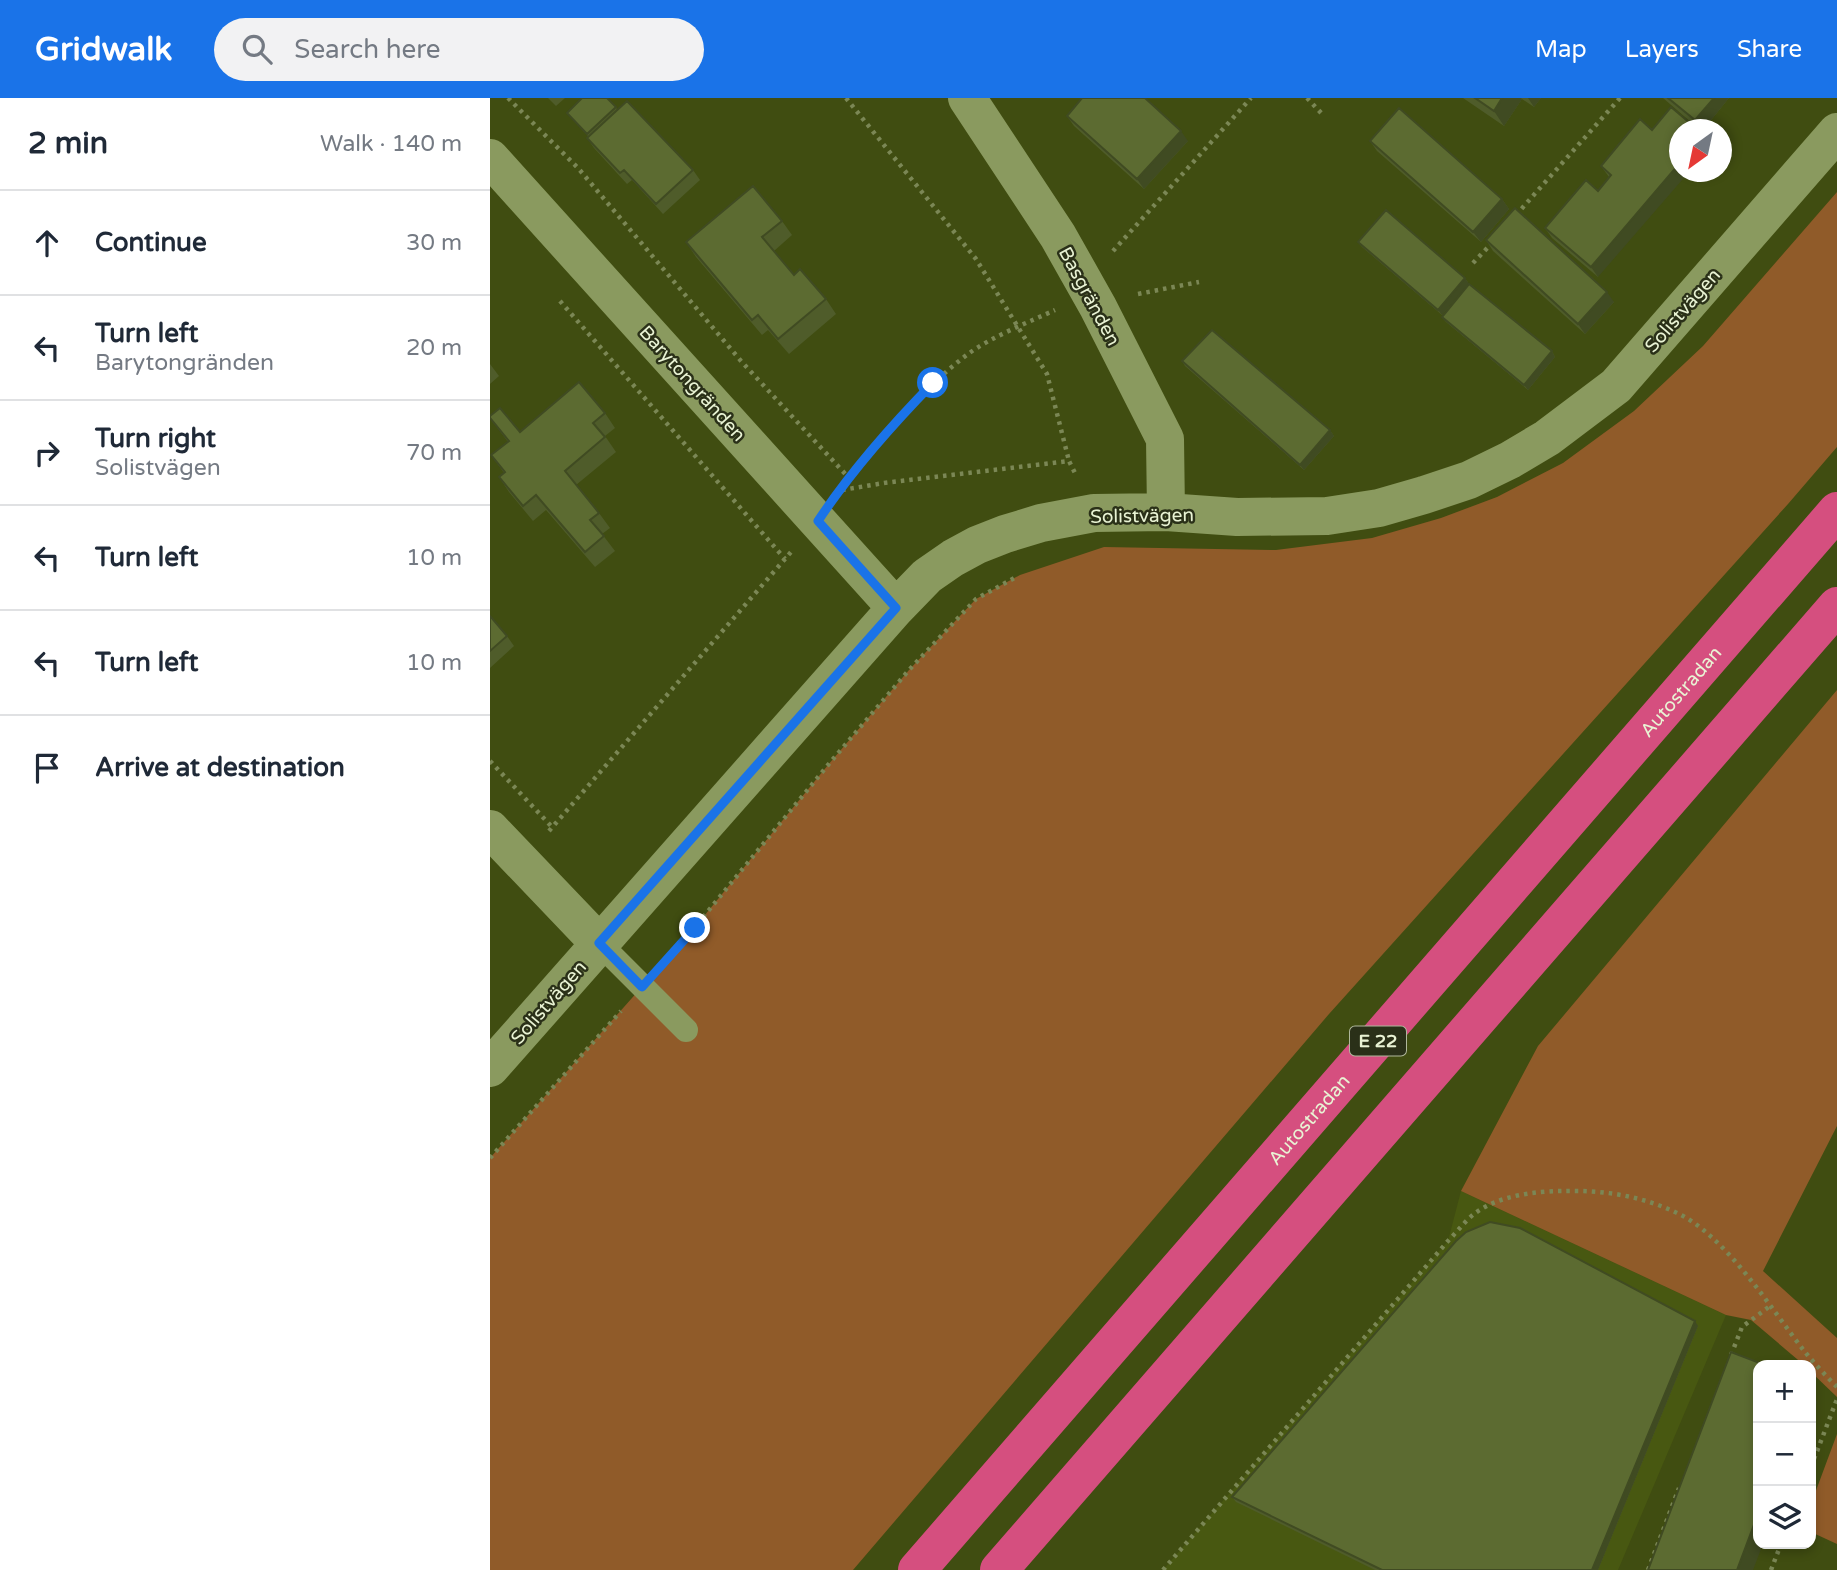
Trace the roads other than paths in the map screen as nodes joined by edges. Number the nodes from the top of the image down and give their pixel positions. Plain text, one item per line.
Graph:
1 (967, 98) edge
2 (1837, 132) edge
3 (490, 158) edge
4 (1837, 511) edge
5 (1166, 512) junction
6 (1837, 607) edge
7 (896, 608) junction
8 (490, 829) edge
9 (599, 943) junction
10 (686, 1030) dead end
11 (490, 1069) edge
12 (917, 1570) edge
13 (999, 1570) edge

1 - 5 street, Basgränden
2 - 5 street, Solistvägen
3 - 7 street, Barytongränden
4 - 12 highway, Autostradan / E 22
5 - 7 street, Solistvägen
6 - 13 highway
7 - 9 street, Solistvägen
8 - 9 street
9 - 10 lane
9 - 11 street, Solistvägen

